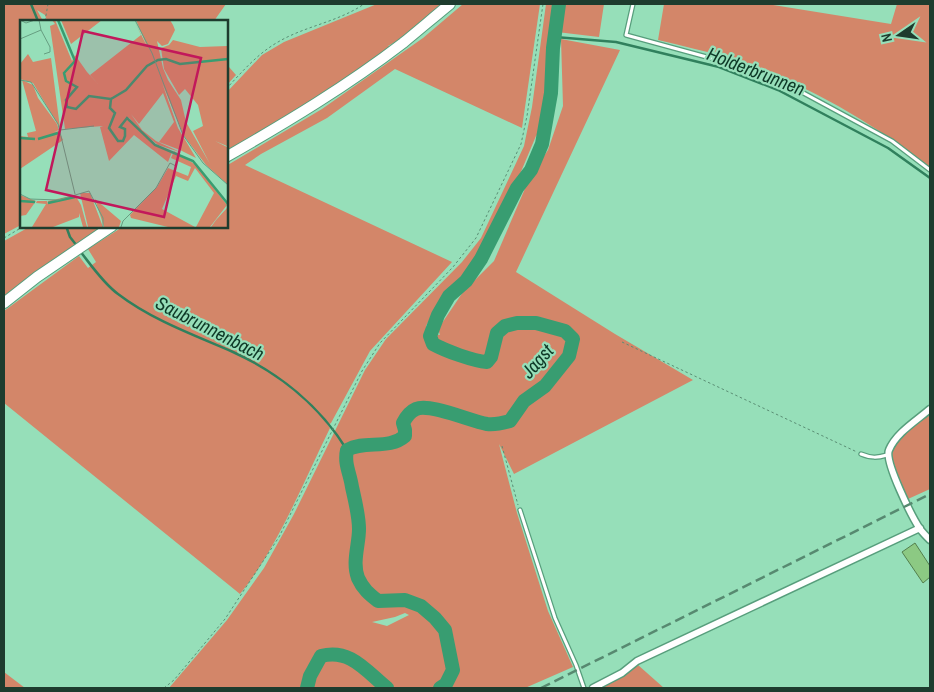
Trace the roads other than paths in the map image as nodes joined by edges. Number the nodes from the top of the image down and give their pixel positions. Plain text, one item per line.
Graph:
1 (450, 4) edge
2 (633, 4) edge
3 (228, 156) edge
4 (930, 170) edge
5 (109, 228) edge
6 (4, 302) edge
7 (930, 409) edge
8 (861, 454) road end
9 (887, 454) junction
10 (520, 510) road end
11 (920, 528) junction
12 (930, 540) edge
13 (584, 688) edge
14 (593, 688) edge

1 - 3 main road
2 - 4 lane
5 - 6 main road
7 - 9 street
8 - 9 lane
9 - 11 street
10 - 13 lane
11 - 12 street
11 - 14 street

